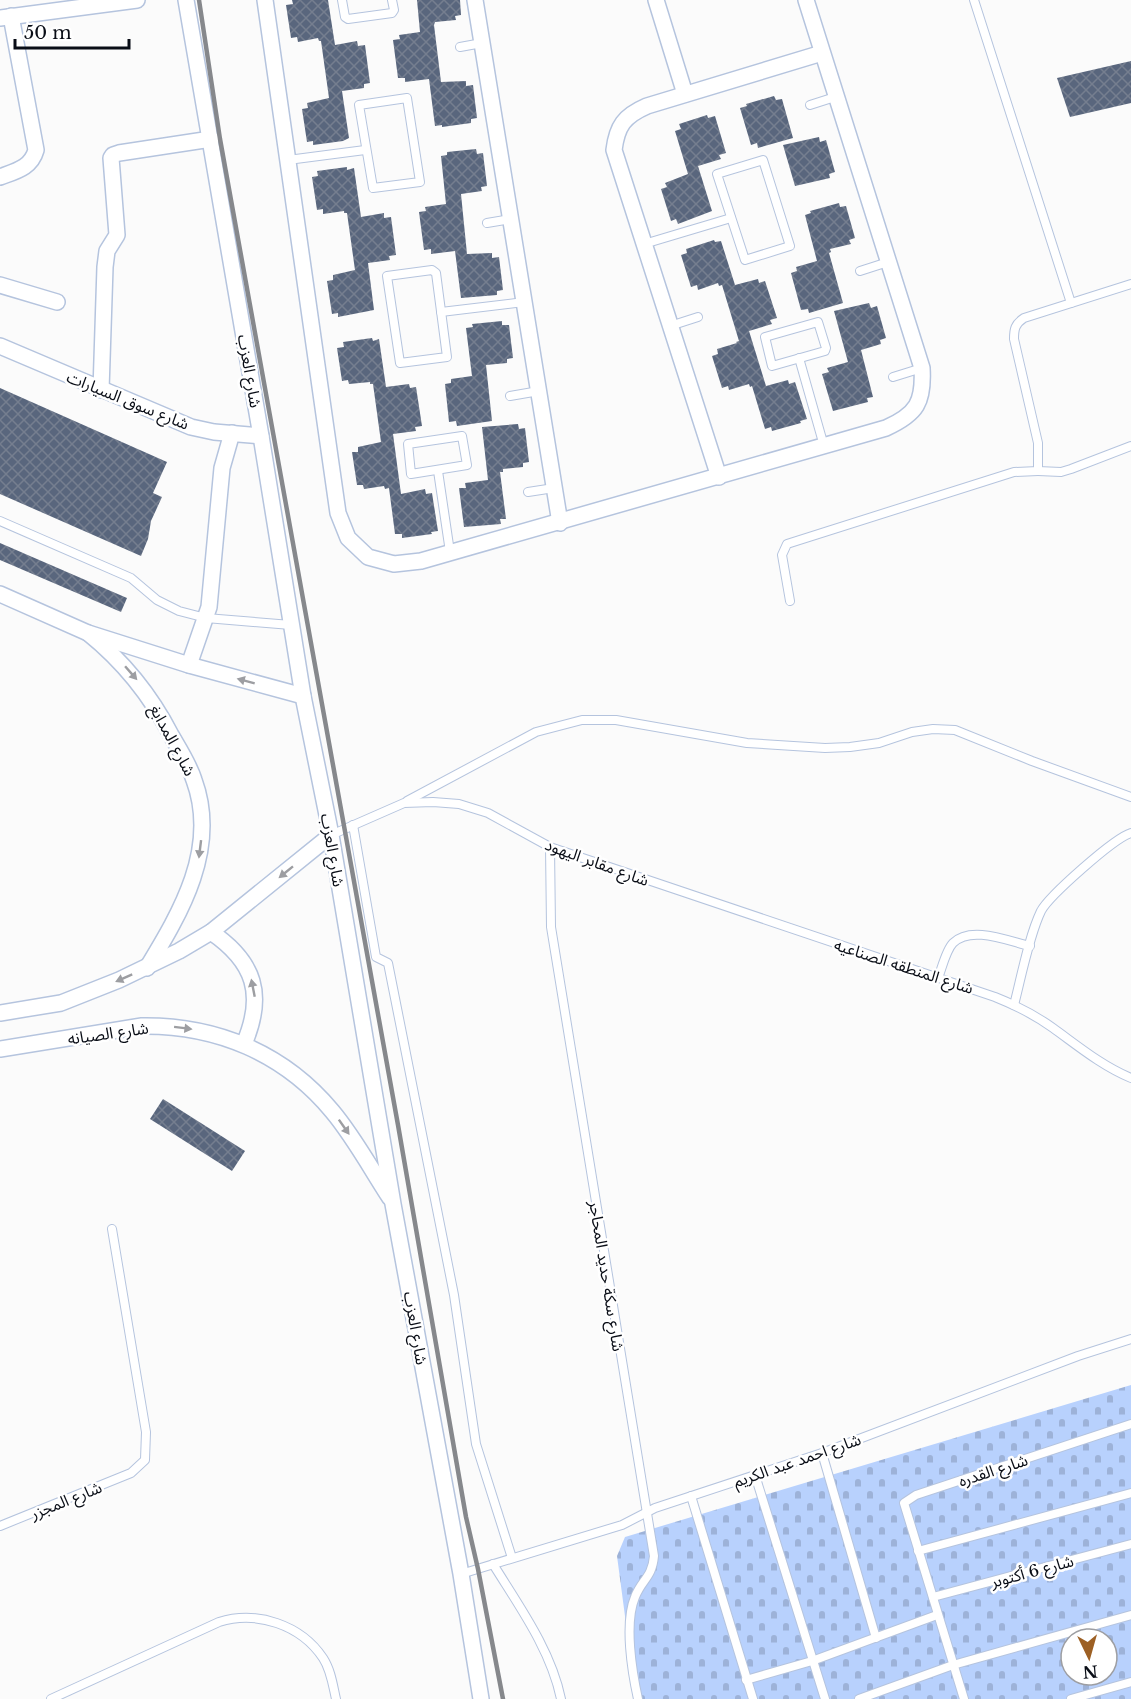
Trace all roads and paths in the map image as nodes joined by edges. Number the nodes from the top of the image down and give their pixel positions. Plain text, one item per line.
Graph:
1 (137, 0) edge
2 (186, 0) edge
3 (265, 0) edge
4 (342, 0) edge
5 (392, 0) edge
6 (475, 0) edge
7 (656, 0) edge
8 (806, 0) edge
9 (974, 0) edge
10 (6, 17) edge
11 (482, 43) junction
12 (460, 46) dead end
13 (822, 53) junction
14 (685, 94) junction
15 (835, 97) junction
16 (810, 105) dead end
17 (211, 139) junction
18 (365, 150) junction
19 (288, 160) junction
20 (0, 177) edge
21 (731, 218) junction
22 (511, 219) junction
23 (487, 223) dead end
24 (644, 244) junction
25 (888, 262) junction
26 (860, 271) dead end
27 (1131, 284) edge
28 (0, 285) edge
29 (57, 302) dead end
30 (524, 302) junction
31 (1071, 303) junction
32 (441, 312) junction
33 (698, 317) dead end
34 (670, 326) junction
35 (0, 346) edge
36 (799, 358) junction
37 (922, 368) junction
38 (892, 377) dead end
39 (101, 390) junction
40 (539, 391) junction
41 (510, 396) dead end
42 (232, 433) junction
43 (261, 436) junction
44 (824, 446) junction
45 (1131, 446) edge
46 (438, 471) junction
47 (1038, 471) junction
48 (719, 477) junction
49 (554, 488) junction
50 (528, 492) dead end
51 (0, 521) edge
52 (560, 522) junction
53 (450, 552) junction
54 (0, 594) edge
55 (790, 601) dead end
56 (206, 618) junction
57 (291, 625) junction
58 (88, 633) junction
59 (189, 665) junction
60 (303, 696) junction
61 (1131, 796) edge
62 (404, 803) junction
63 (353, 825) junction
64 (1131, 833) edge
65 (331, 835) junction
66 (550, 847) junction
67 (662, 886) joint
68 (211, 932) junction
69 (1030, 946) junction
70 (147, 968) junction
71 (938, 978) junction
72 (1014, 1005) junction
73 (0, 1013) edge
74 (244, 1044) junction
75 (0, 1049) edge
76 (1131, 1078) edge
77 (393, 1204) junction
78 (112, 1229) dead end
79 (1131, 1339) edge
80 (1131, 1424) edge
81 (822, 1454) junction
82 (755, 1475) junction
83 (1131, 1493) edge
84 (691, 1496) junction
85 (645, 1513) junction
86 (0, 1526) edge
87 (1131, 1544) edge
88 (918, 1551) junction
89 (512, 1558) junction
90 (494, 1564) junction
91 (461, 1574) junction
92 (933, 1598) junction
93 (937, 1615) junction
94 (1131, 1615) edge
95 (876, 1638) junction
96 (812, 1661) junction
97 (953, 1665) junction
98 (747, 1680) junction
99 (1131, 1682) edge
100 (51, 1699) edge
101 (336, 1699) edge
102 (482, 1699) edge
103 (561, 1699) edge
104 (638, 1699) edge
105 (753, 1699) edge
106 (825, 1699) edge
107 (859, 1699) edge
108 (963, 1699) edge
109 (1071, 1699) edge

1 - 10 street
2 - 17 street, شارع العزب
3 - 19 street
4 - 5 lane
6 - 11 street
7 - 14 street
8 - 13 street
9 - 31 lane
10 - 20 street
11 - 12 lane
11 - 22 street
13 - 14 street
13 - 15 street
14 - 24 street
15 - 16 lane
15 - 25 street
17 - 39 street
17 - 43 street, شارع العزب
18 - 18 lane
18 - 19 lane
19 - 53 street
21 - 21 lane
21 - 24 lane
22 - 23 lane
22 - 30 street
24 - 34 street
25 - 26 lane
25 - 37 street
27 - 31 lane
28 - 29 street
30 - 32 lane
30 - 40 street
31 - 47 lane
32 - 32 lane
33 - 34 lane
34 - 48 street
35 - 39 street, شارع سوق السيارات
36 - 36 lane
36 - 44 lane
37 - 38 lane
37 - 44 street
39 - 42 street, شارع سوق السيارات
40 - 41 lane
40 - 49 street
42 - 43 street, شارع سوق السيارات
42 - 56 street
43 - 57 street, شارع العزب
44 - 48 street
45 - 47 lane
46 - 46 lane
46 - 53 lane
47 - 55 lane
48 - 52 street
49 - 50 lane
49 - 52 street
51 - 56 lane
52 - 53 street
54 - 58 street, شارع المدابغ
56 - 57 lane
56 - 59 street
57 - 60 street, شارع العزب
58 - 59 street, شارع المدابغ
58 -> 70 street, شارع المدابغ
60 -> 59 street, شارع المدابغ
60 - 65 street, شارع العزب
61 - 62 lane
62 - 63 lane, شارع مقابر اليهود
62 - 66 lane, شارع مقابر اليهود
63 - 65 lane, شارع مقابر اليهود
63 - 89 lane
64 - 69 lane
65 -> 68 street
65 - 77 street, شارع العزب
66 - 67 lane, شارع مقابر اليهود
66 - 85 lane, شارع سكة حديد المحاجر
67 - 71 lane, شارع المنطقه الصناعيه
68 - 70 street
74 -> 68 street
69 - 71 lane
69 - 72 lane
70 -> 73 street
71 - 72 lane, شارع المنطقه الصناعيه
72 - 76 lane, شارع المنطقه الصناعيه
75 -> 74 street, شارع الصيانه
74 -> 77 street, شارع الصيانه
77 - 91 street, شارع العزب
78 - 86 lane, شارع المجزر
79 - 81 lane, شارع احمد عبد الكريم
80 - 88 lane, شارع القدره
81 - 82 lane, شارع احمد عبد الكريم
81 - 95 lane
82 - 84 lane, شارع احمد عبد الكريم
82 - 96 lane
83 - 88 lane
84 - 85 lane, شارع احمد عبد الكريم
84 - 98 lane
85 - 89 lane, شارع احمد عبد الكريم
85 - 104 lane, شارع سكة حديد المحاجر
87 - 92 lane, شارع 6 أكتوبر
88 - 92 lane
89 - 90 lane, شارع احمد عبد الكريم
90 - 91 lane, شارع احمد عبد الكريم
90 - 103 lane
91 - 102 street, شارع العزب
92 - 93 lane
93 - 95 lane
93 - 97 lane
94 - 97 lane
95 - 96 lane
96 - 98 lane
96 - 106 lane
97 - 107 lane
97 - 108 lane
98 - 105 lane
99 - 109 lane
100 - 101 lane

